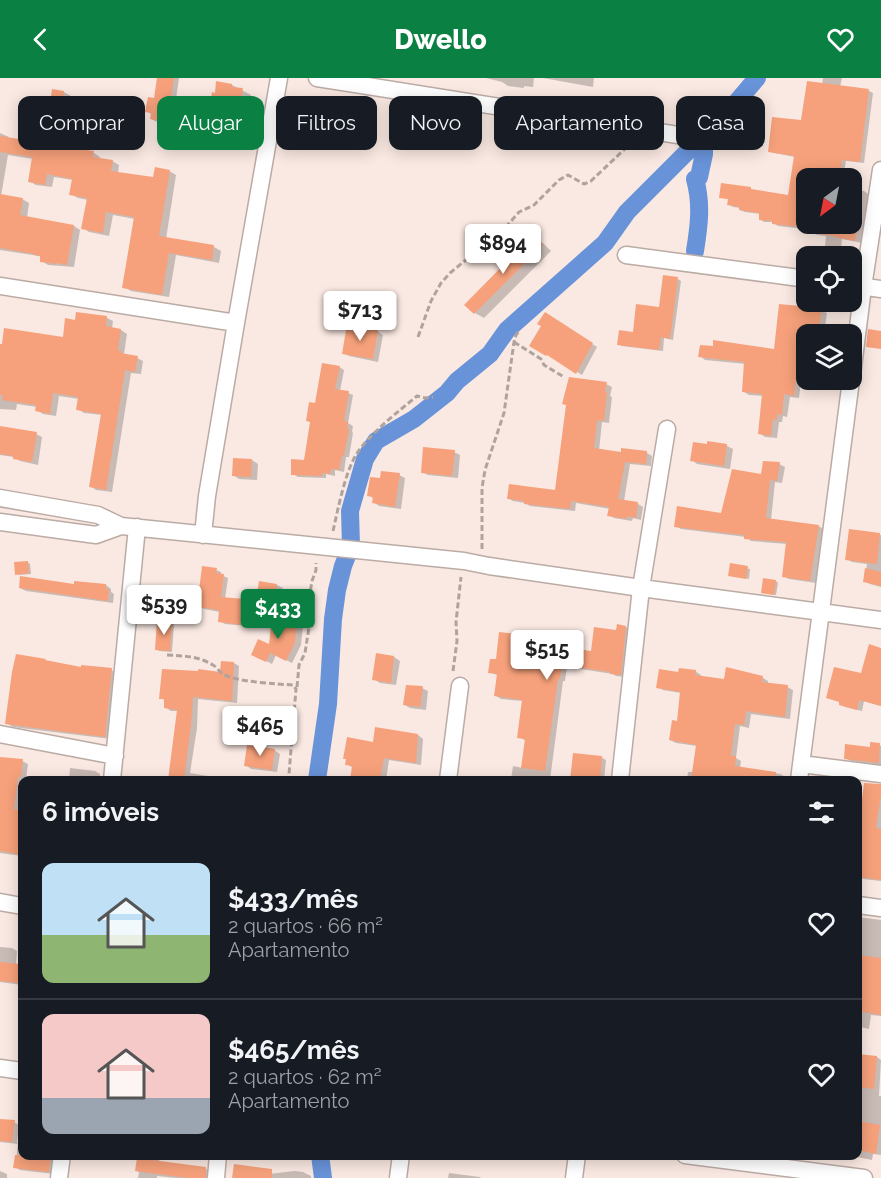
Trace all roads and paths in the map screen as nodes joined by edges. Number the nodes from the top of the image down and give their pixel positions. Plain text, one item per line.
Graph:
1 (279, 78) edge
2 (317, 78) edge
3 (494, 106) edge
4 (624, 150) edge
5 (881, 170) edge
6 (626, 255) dead end
7 (862, 266) edge
8 (796, 278) edge
9 (0, 286) edge
10 (862, 287) edge
11 (881, 289) edge
12 (236, 322) junction
13 (519, 332) dead end
14 (418, 337) dead end
15 (514, 342) junction
16 (564, 377) dead end
17 (850, 390) edge
18 (433, 397) dead end
19 (667, 429) dead end
20 (0, 498) edge
21 (0, 522) edge
22 (129, 526) junction
23 (203, 535) junction
24 (331, 539) dead end
25 (316, 560) dead end
26 (464, 561) junction
27 (489, 566) junction
28 (641, 588) junction
29 (822, 612) junction
30 (881, 620) edge
31 (167, 654) dead end
32 (456, 680) joint
33 (296, 689) junction
34 (0, 734) edge
35 (115, 756) junction
36 (800, 772) edge
37 (881, 774) edge
38 (112, 776) edge
39 (288, 776) edge
40 (448, 776) edge
41 (620, 776) edge
42 (0, 902) edge
43 (18, 905) edge
44 (862, 906) edge
45 (881, 908) edge
46 (0, 1068) edge
47 (18, 1070) edge
48 (61, 1160) edge
49 (218, 1160) edge
50 (400, 1160) edge
51 (576, 1160) edge
52 (760, 1160) edge
53 (59, 1178) edge
54 (216, 1178) edge
55 (398, 1178) edge
56 (574, 1178) edge
57 (864, 1178) edge

1 - 12 street
2 - 3 street
4 - 14 path
5 - 7 street
6 - 8 street
9 - 12 street
10 - 11 street
12 - 23 street
13 - 15 path
15 - 16 path
15 - 27 path
17 - 29 street
18 - 24 path
19 - 28 street
20 - 22 street
21 - 22 street
22 - 23 street
22 - 35 street
23 - 26 street
25 - 33 path
26 - 27 street
26 - 32 path
27 - 28 street
28 - 29 street
28 - 41 street
29 - 30 street
29 - 36 street
31 - 33 path
32 - 40 street
33 - 39 path
34 - 35 street
35 - 38 street
36 - 37 street
42 - 43 street
44 - 45 street
46 - 47 street
48 - 53 street
49 - 54 street
50 - 55 street
51 - 56 street
52 - 57 street

